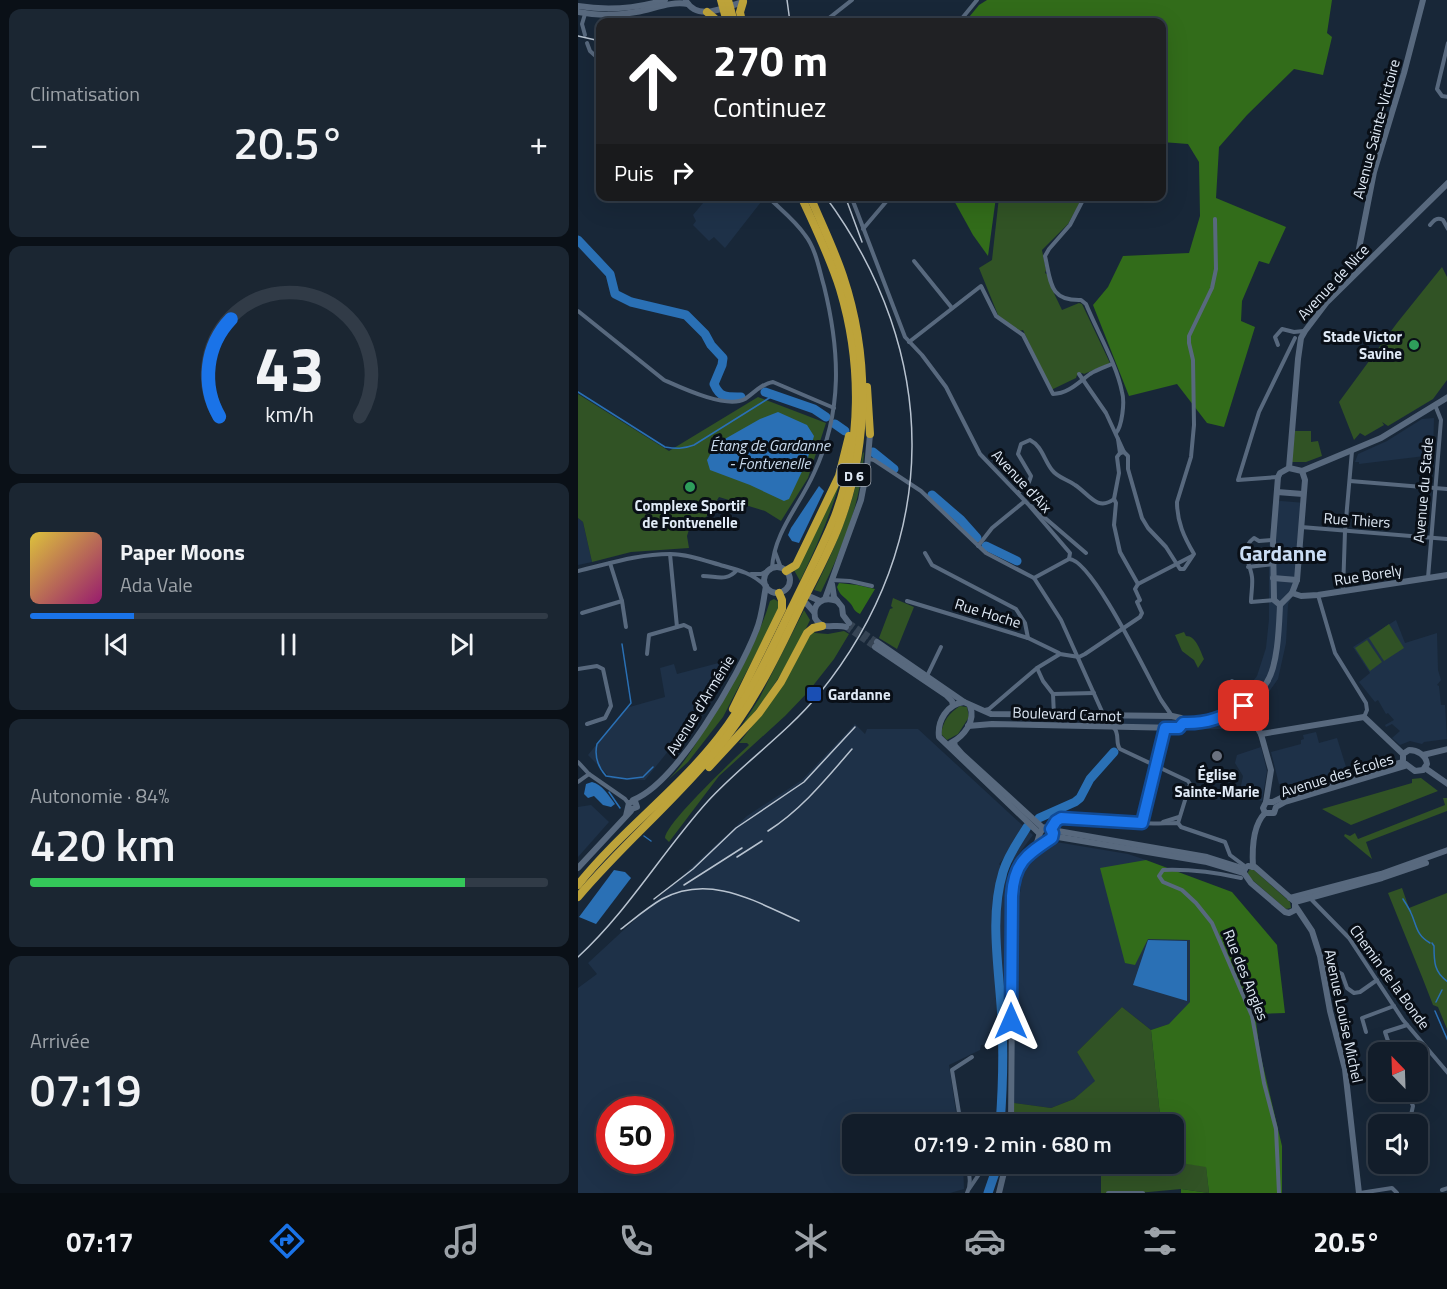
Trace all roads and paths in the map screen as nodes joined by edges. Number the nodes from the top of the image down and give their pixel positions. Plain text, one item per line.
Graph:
1 (665, 0) edge
2 (721, 0) edge
3 (728, 0) edge
4 (852, 0) edge
5 (977, 0) edge
6 (1423, 0) edge
7 (744, 1) edge
8 (687, 2) edge
9 (578, 6) edge
10 (707, 12) junction
11 (578, 13) edge
12 (586, 13) junction
13 (722, 18) edge
14 (726, 18) edge
15 (727, 18) edge
16 (741, 18) edge
17 (829, 18) edge
18 (962, 18) edge
19 (578, 20) edge
20 (585, 35) dead end
21 (587, 43) dead end
22 (1448, 43) edge
23 (596, 57) edge
24 (1448, 97) edge
25 (1446, 188) edge
26 (772, 201) edge
27 (804, 201) edge
28 (812, 201) edge
29 (853, 201) edge
30 (887, 201) edge
31 (1082, 201) edge
32 (1448, 216) edge
33 (1215, 219) dead end
34 (1443, 220) junction
35 (1430, 225) dead end
36 (863, 229) junction
37 (1448, 229) edge
38 (1382, 246) junction
39 (914, 261) dead end
40 (1359, 265) junction
41 (952, 308) junction
42 (578, 311) edge
43 (1305, 331) junction
44 (1297, 336) junction
45 (909, 342) junction
46 (1278, 345) dead end
47 (861, 354) junction
48 (1112, 364) junction
49 (1079, 374) dead end
50 (1084, 381) junction
51 (1448, 397) edge
52 (1435, 405) junction
53 (834, 408) junction
54 (855, 419) junction
55 (1116, 433) junction
56 (870, 434) joint
57 (1352, 451) junction
58 (1122, 452) junction
59 (868, 459) junction
60 (880, 465) junction
61 (1289, 468) junction
62 (867, 469) junction
63 (1302, 471) junction
64 (1278, 477) junction
65 (1350, 481) junction
66 (1434, 488) junction
67 (1448, 489) edge
68 (1277, 492) junction
69 (1018, 493) junction
70 (1303, 494) junction
71 (1114, 499) junction
72 (1027, 502) junction
73 (1301, 527) junction
74 (1345, 531) junction
75 (1431, 537) junction
76 (1448, 539) edge
77 (1273, 540) junction
78 (979, 545) junction
79 (775, 551) junction
80 (925, 553) dead end
81 (1086, 553) dead end
82 (670, 554) junction
83 (1194, 554) junction
84 (1069, 559) junction
85 (610, 563) junction
86 (1273, 564) junction
87 (1248, 567) junction
88 (771, 569) junction
89 (784, 569) junction
90 (737, 570) junction
91 (578, 571) edge
92 (750, 574) junction
93 (1448, 575) edge
94 (702, 576) dead end
95 (1034, 578) junction
96 (1273, 578) junction
97 (1428, 578) junction
98 (1297, 580) junction
99 (832, 581) junction
100 (790, 582) junction
101 (1138, 584) junction
102 (872, 585) dead end
103 (766, 586) junction
104 (805, 589) junction
105 (1343, 592) junction
106 (780, 593) junction
107 (1292, 593) junction
108 (1318, 595) junction
109 (822, 600) junction
110 (1274, 600) junction
111 (622, 601) junction
112 (837, 601) junction
113 (907, 601) dead end
114 (798, 603) junction
115 (1280, 605) junction
116 (814, 612) junction
117 (582, 613) dead end
118 (762, 613) junction
119 (843, 615) junction
120 (837, 625) junction
121 (822, 626) junction
122 (626, 627) dead end
123 (677, 627) junction
124 (1121, 629) junction
125 (1028, 638) junction
126 (941, 647) dead end
127 (695, 649) dead end
128 (647, 654) dead end
129 (1060, 654) junction
130 (1079, 657) junction
131 (1037, 668) junction
132 (578, 669) edge
133 (927, 676) junction
134 (1232, 681) dead end
135 (1095, 693) junction
136 (1053, 694) junction
137 (1252, 700) junction
138 (967, 703) junction
139 (953, 705) junction
140 (1244, 706) junction
141 (981, 711) junction
142 (1054, 716) junction
143 (1085, 716) junction
144 (1172, 716) junction
145 (1104, 717) junction
146 (1126, 717) junction
147 (1364, 717) junction
148 (1183, 723) junction
149 (587, 724) dead end
150 (968, 726) junction
151 (1086, 727) junction
152 (1114, 728) junction
153 (1126, 728) junction
154 (1165, 728) junction
155 (1261, 734) junction
156 (954, 742) junction
157 (945, 744) junction
158 (1448, 749) edge
159 (1403, 754) junction
160 (1423, 755) junction
161 (578, 762) edge
162 (1404, 764) junction
163 (1157, 766) junction
164 (1425, 768) junction
165 (589, 774) junction
166 (578, 782) edge
167 (1448, 784) edge
168 (678, 793) junction
169 (660, 798) junction
170 (632, 802) junction
171 (1272, 804) junction
172 (1265, 813) junction
173 (1179, 817) junction
174 (1142, 823) junction
175 (1178, 823) junction
176 (1159, 824) junction
177 (1046, 833) junction
178 (1448, 852) edge
179 (578, 868) edge
180 (1246, 870) junction
181 (578, 885) edge
182 (578, 897) edge
183 (1310, 897) junction
184 (1294, 902) junction
185 (1289, 913) junction
186 (1303, 917) junction
187 (1327, 966) dead end
188 (1377, 980) junction
189 (1394, 1006) junction
190 (1407, 1025) junction
191 (1366, 1032) dead end
192 (1388, 1042) edge
193 (972, 1057) dead end
194 (1448, 1073) edge
195 (959, 1114) edge
196 (1011, 1114) edge
197 (967, 1174) edge
198 (979, 1174) edge
199 (1004, 1174) edge
200 (1448, 1188) edge
201 (1442, 1190) dead end
202 (968, 1191) edge
203 (999, 1193) edge
204 (1108, 1193) edge
205 (1143, 1193) edge
206 (1279, 1193) edge
207 (1361, 1193) edge
208 (1397, 1193) edge

1 - 9 main road
2 - 14 highway
3 - 15 highway
4 - 17 street
5 - 18 street
6 - 40 main road, Avenue Sainte-Victoire
7 - 10 main road
7 - 16 highway
8 - 10 main road
8 - 12 main road
10 - 13 highway
11 - 12 main road
11 - 19 street
12 - 20 street
21 - 23 street
22 - 24 street
25 - 38 main road, Avenue de Nice
26 - 53 street
27 - 54 highway, D 6
28 - 47 highway, D 6
29 - 36 street, Avenue d'Aix
30 - 36 street
31 - 48 street
32 - 34 street
33 - 83 street
34 - 35 street
34 - 37 street
36 - 45 street, Avenue d'Aix
38 - 40 main road, Avenue de Nice
38 - 43 main road, Avenue de Nice
39 - 41 street
40 - 43 main road, Avenue de Nice
41 - 45 street
41 - 50 street
42 - 53 street
43 - 44 main road
44 - 46 street
44 - 61 main road
44 - 64 street
45 - 69 street, Avenue d'Aix
47 - 56 highway
47 - 104 highway, D 6
48 - 50 street
48 - 55 street
49 - 50 street
50 - 55 street
51 - 52 main road
52 - 57 main road
52 - 66 street, Avenue du Stade
53 - 79 street
54 - 89 highway
54 - 104 highway, D 6
55 - 58 street
56 - 59 main road
57 - 63 main road
57 - 65 street
58 - 71 street
58 - 83 street
59 - 60 street
59 - 62 main road
60 - 62 street
60 - 78 street
61 - 63 main road
61 - 64 main road
62 - 99 main road
63 - 70 main road
64 - 68 main road
65 - 66 street
65 - 74 street
66 - 67 street
66 - 75 street, Avenue du Stade
68 - 70 main road
68 - 77 main road
69 - 71 street
69 - 72 street, Avenue d'Aix
70 - 73 main road
71 - 101 street
72 - 78 street
72 - 81 street
72 - 84 street, Avenue d'Aix
73 - 74 street, Rue Thiers
73 - 98 main road
74 - 75 street, Rue Thiers
74 - 105 street
75 - 76 street, Rue Thiers
75 - 97 street, Avenue du Stade
77 - 86 main road
77 - 87 street
78 - 95 street
79 - 88 street
79 - 89 street
80 - 125 street
82 - 85 street
82 - 90 street
82 - 123 street
83 - 101 street
84 - 95 street
84 - 124 street, Avenue d'Aix
85 - 91 street
85 - 111 street
86 - 87 street
86 - 96 main road
87 - 110 street
88 - 89 main road
88 - 92 street
88 - 103 main road
89 - 100 main road
90 - 92 street
90 - 94 street
92 - 103 street
93 - 97 main road, Rue Borely
95 - 130 street
96 - 98 main road
96 - 110 main road
97 - 105 main road, Rue Borely
98 - 107 main road
99 - 102 street
99 - 109 main road
99 - 112 main road
100 - 104 main road
100 - 106 main road
101 - 124 street
103 - 106 main road
103 - 118 main road, Avenue d'Arménie
104 - 109 main road
104 - 114 highway, D 6
105 - 108 main road, Rue Borely
106 - 114 main road
106 - 118 main road, Avenue d'Arménie
106 - 169 highway
107 - 108 main road, Rue Borely
107 - 115 main road
108 - 147 street
109 - 112 main road
109 - 116 main road
110 - 115 main road
111 - 117 street
111 - 122 street
112 - 119 main road
113 - 125 street, Rue Hoche
114 - 116 main road
114 - 168 highway, D 6
114 - 169 highway, D 6
115 - 137 main road, Boulevard Carnot
116 - 121 main road
118 - 170 main road, Avenue d'Arménie
119 - 120 main road
119 - 120 main road
120 - 121 main road
121 - 168 highway
123 - 127 street
123 - 128 street
124 - 130 street
124 - 144 street, Avenue d'Aix
125 - 129 street, Rue Hoche
126 - 133 street
129 - 130 street, Rue Hoche
129 - 131 street
130 - 135 street
131 - 136 street
131 - 141 street
132 - 149 street
133 - 138 main road, Boulevard Carnot
133 - 139 main road, Boulevard Carnot
134 - 137 street
135 - 136 street
135 - 145 street
136 - 142 street
137 - 140 main road, Boulevard Carnot
138 - 139 main road
138 - 141 main road, Boulevard Carnot
138 - 150 main road
139 - 157 main road
140 - 148 main road, Boulevard Carnot
140 - 155 main road
141 - 142 main road, Boulevard Carnot
142 - 143 main road, Boulevard Carnot
143 - 145 main road, Boulevard Carnot
143 - 151 main road
144 - 146 main road, Boulevard Carnot
144 - 148 main road
145 - 146 main road, Boulevard Carnot
146 - 153 street
147 - 155 main road
147 - 159 main road
148 - 154 main road, Boulevard Carnot
150 - 151 main road, Boulevard Carnot
150 - 156 main road
151 - 152 main road, Boulevard Carnot
152 - 153 main road, Boulevard Carnot
152 - 163 street
153 - 154 main road, Boulevard Carnot
154 - 163 street
155 - 171 main road
156 - 157 main road
156 - 177 main road
157 - 177 main road
158 - 160 main road
159 - 160 main road
159 - 162 main road
160 - 164 main road
161 - 165 street
162 - 164 main road
162 - 171 main road, Avenue des Écoles
163 - 173 street
163 - 174 street
164 - 167 main road
165 - 166 street
165 - 170 street
168 - 182 highway, D 6
169 - 181 highway, D 6
170 - 179 main road, Avenue d'Arménie
171 - 172 main road, Avenue des Écoles
171 - 172 main road
172 - 180 main road
173 - 175 street
173 - 176 street
174 - 176 street
174 - 177 street
175 - 176 street
175 - 180 street
177 - 180 main road
177 - 196 main road
178 - 183 main road
178 - 184 main road
180 - 184 main road, Avenue Louise Michel
180 - 185 main road
180 - 206 street, Rue des Angles
183 - 184 main road
183 - 188 street, Chemin de la Bonde
184 - 185 main road
184 - 186 main road, Avenue Louise Michel
185 - 186 main road
186 - 207 main road, Avenue Louise Michel
187 - 188 street
188 - 189 street, Chemin de la Bonde
189 - 190 street, Chemin de la Bonde
189 - 191 street
190 - 192 street
190 - 194 street, Chemin de la Bonde
193 - 195 street
197 - 202 street
198 - 202 street
199 - 203 main road
200 - 201 street
204 - 205 street
207 - 208 street

